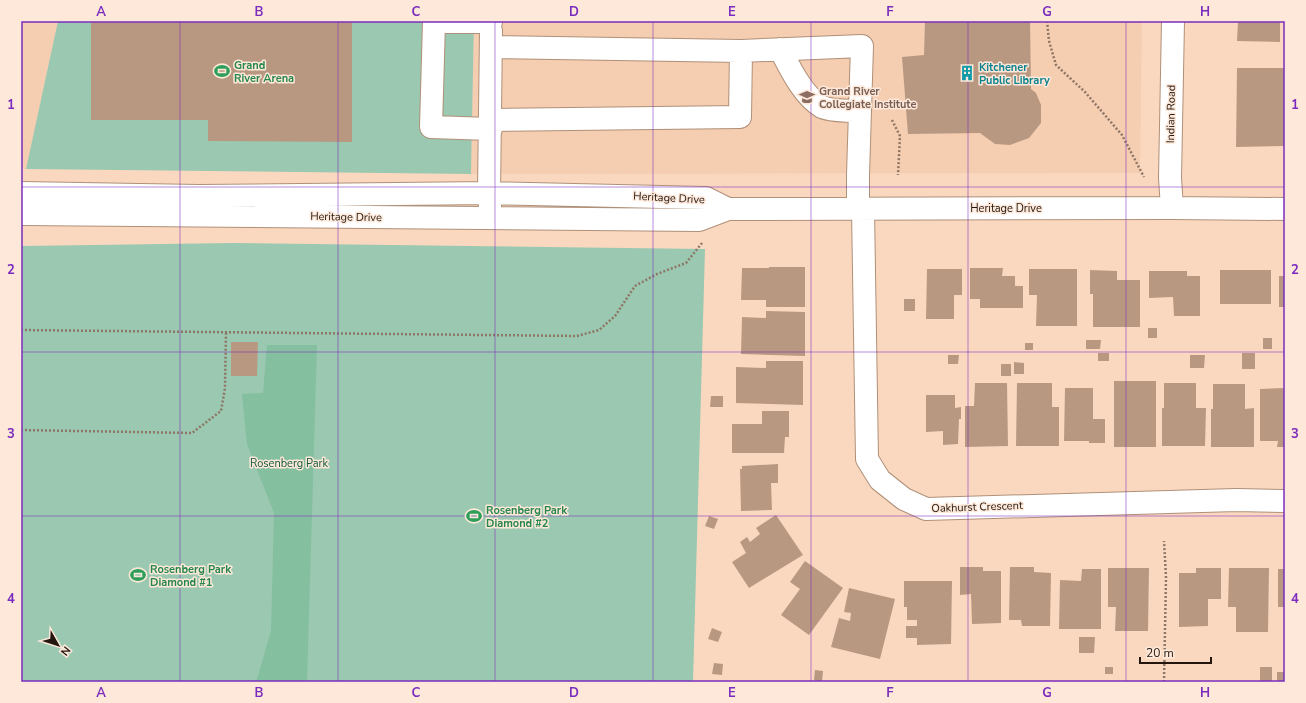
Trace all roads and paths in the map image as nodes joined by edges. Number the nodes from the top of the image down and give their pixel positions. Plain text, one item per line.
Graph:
1 (1047, 21) edge
2 (1173, 21) edge
3 (492, 22) edge
4 (491, 47) junction
5 (780, 50) junction
6 (741, 51) junction
7 (860, 111) junction
8 (892, 120) dead end
9 (490, 125) junction
10 (898, 175) dead end
11 (1144, 177) dead end
12 (21, 193) edge
13 (489, 193) junction
14 (200, 205) junction
15 (1172, 208) junction
16 (728, 209) junction
17 (861, 209) junction
18 (1285, 209) edge
19 (21, 214) edge
20 (491, 218) junction
21 (703, 241) dead end
22 (21, 330) edge
23 (226, 332) junction
24 (21, 430) edge
25 (1285, 501) edge
26 (1164, 541) dead end
27 (1164, 682) edge

1 - 11 path
2 - 15 street, Indian Road
3 - 4 street
3 - 9 street
4 - 6 street
4 - 9 street
5 - 6 street
5 - 7 street
5 - 7 street, Oakhurst Crescent
6 - 9 street
7 - 17 street, Oakhurst Crescent
8 - 10 path
9 - 13 street
12 - 14 street, Heritage Drive
13 - 14 street, Heritage Drive
13 - 16 street, Heritage Drive
13 - 20 street
14 - 19 street, Heritage Drive
14 - 20 street, Heritage Drive
15 - 17 street, Heritage Drive
15 - 18 street, Heritage Drive
16 - 17 street, Heritage Drive
16 - 20 street, Heritage Drive
17 - 25 street, Oakhurst Crescent
21 - 23 path
22 - 23 path
23 - 24 path
26 - 27 path

